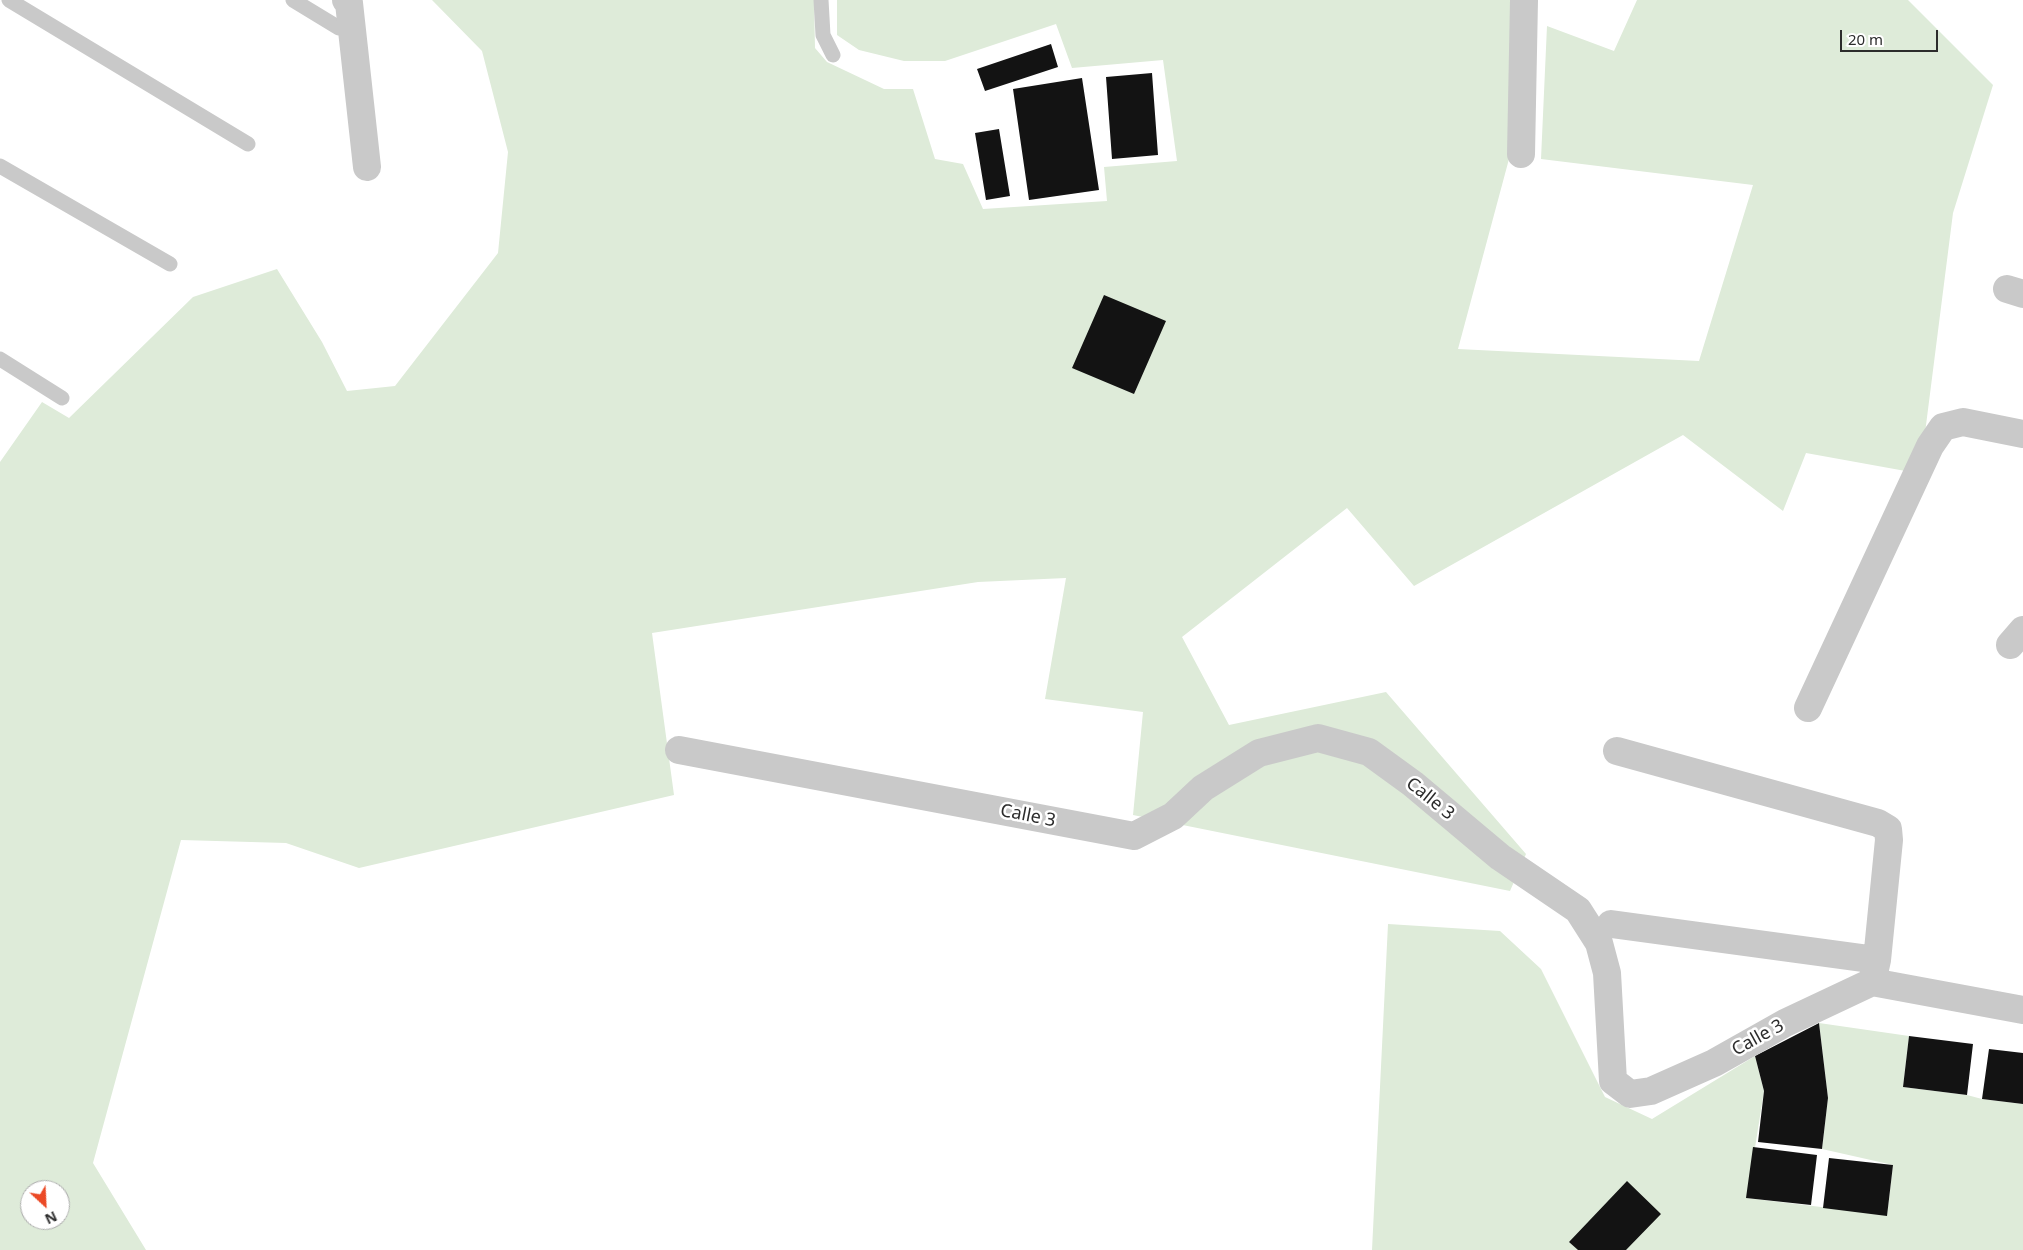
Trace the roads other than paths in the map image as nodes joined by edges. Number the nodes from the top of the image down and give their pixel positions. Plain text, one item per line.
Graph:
1 (9, 0) edge
2 (293, 0) edge
3 (346, 0) edge
4 (822, 0) edge
5 (1524, 0) edge
6 (339, 28) dead end
7 (833, 56) dead end
8 (248, 144) dead end
9 (1521, 154) dead end
10 (0, 166) edge
11 (367, 167) dead end
12 (170, 264) dead end
13 (0, 359) edge
14 (62, 398) dead end
15 (2023, 434) edge
16 (1808, 708) dead end
17 (679, 750) dead end
18 (1616, 751) dead end
19 (1611, 924) dead end
20 (1874, 971) junction
21 (2023, 1010) edge

1 - 8 lane
2 - 6 lane
3 - 11 street
4 - 7 lane
5 - 9 street
10 - 12 lane
13 - 14 lane
15 - 16 street
17 - 20 street, Calle 3
18 - 20 street
19 - 20 street
20 - 21 street

